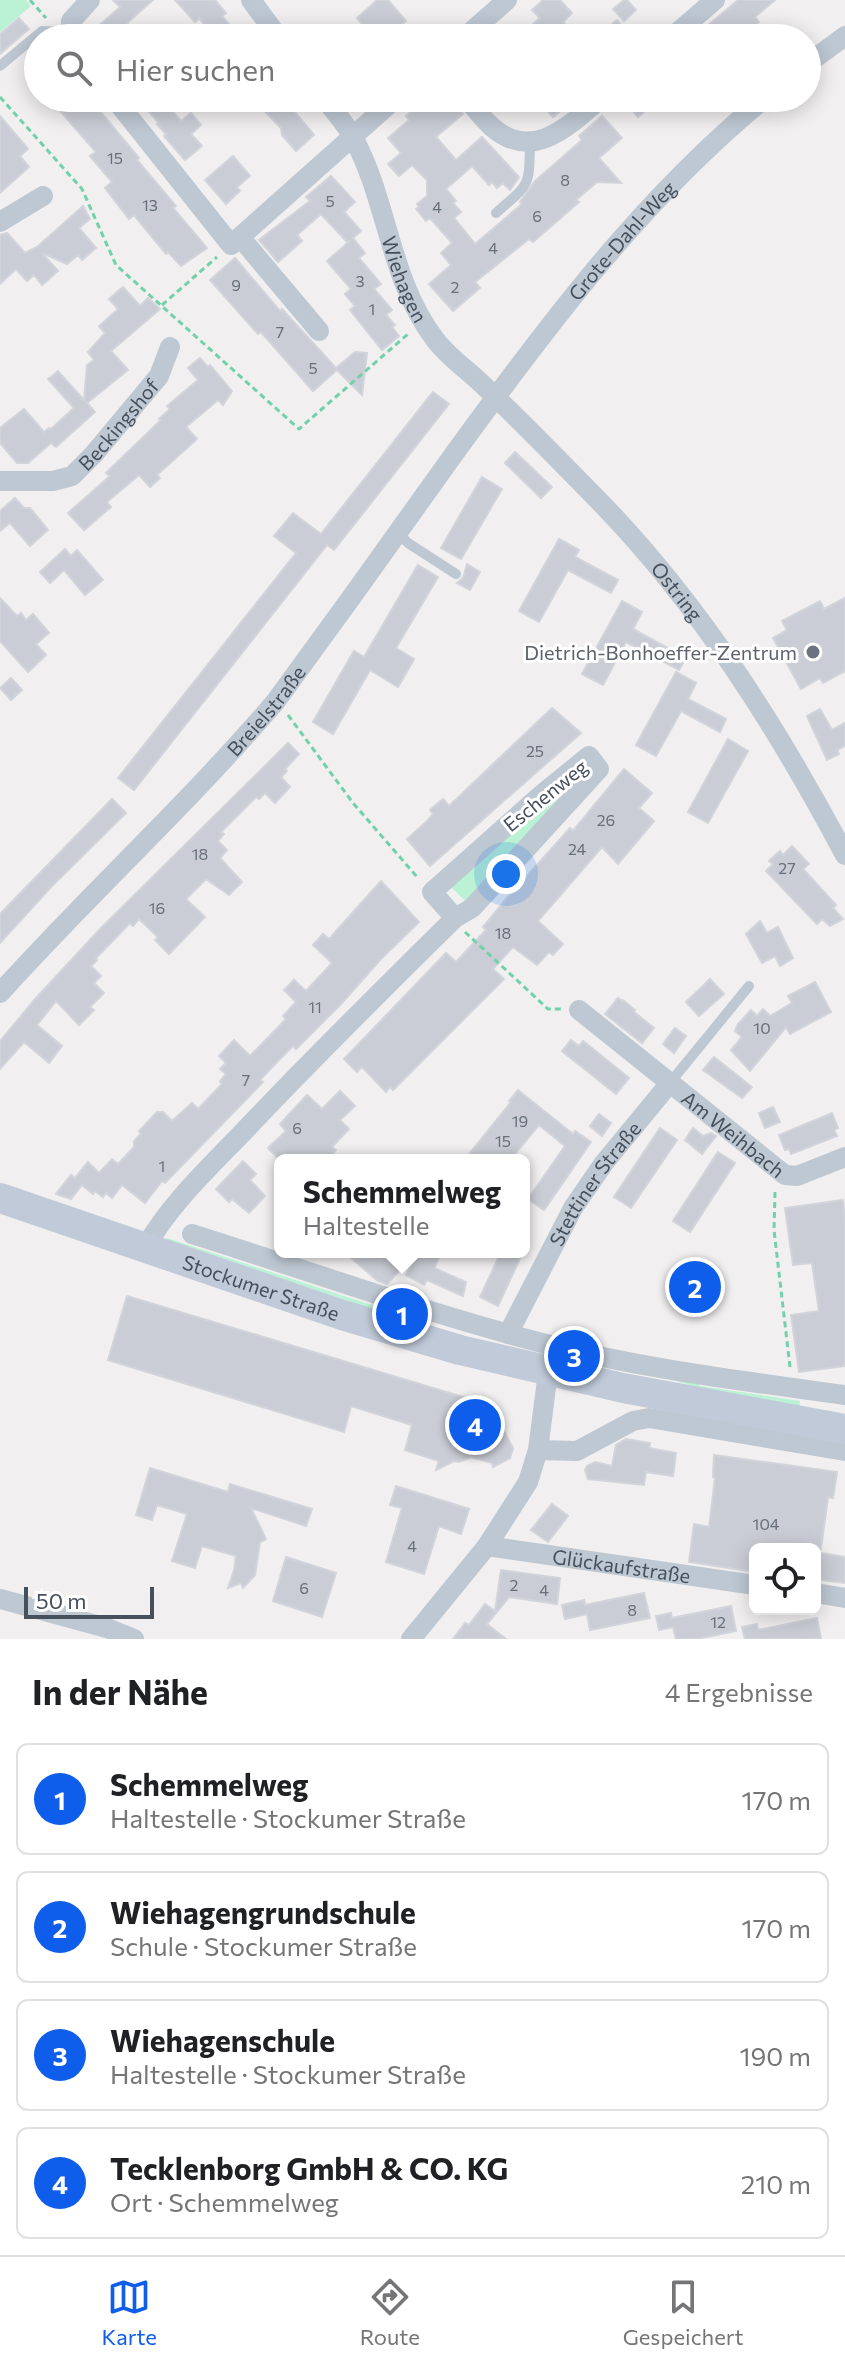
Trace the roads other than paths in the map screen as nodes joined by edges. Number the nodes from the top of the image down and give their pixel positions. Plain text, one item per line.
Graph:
1 (90, 0) edge
2 (251, 0) edge
3 (507, 0) edge
4 (715, 0) edge
5 (71, 24) edge
6 (269, 24) edge
7 (480, 24) edge
8 (687, 24) edge
9 (845, 36) edge
10 (24, 46) edge
11 (821, 54) edge
12 (0, 66) edge
13 (126, 112) edge
14 (334, 112) edge
15 (380, 112) edge
16 (480, 112) edge
17 (584, 112) edge
18 (749, 112) edge
19 (352, 136) junction
20 (530, 141) junction
21 (43, 196) dead end
22 (496, 213) dead end
23 (0, 222) edge
24 (235, 241) junction
25 (319, 331) dead end
26 (170, 347) dead end
27 (495, 398) junction
28 (0, 481) edge
29 (398, 533) junction
30 (456, 574) dead end
31 (845, 855) edge
32 (455, 918) junction
33 (749, 986) dead end
34 (0, 993) edge
35 (579, 1010) road end
36 (669, 1084) junction
37 (845, 1157) edge
38 (4, 1198) edge
39 (192, 1234) dead end
40 (145, 1248) junction
41 (508, 1334) junction
42 (548, 1372) junction
43 (845, 1395) edge
44 (845, 1429) edge
45 (538, 1450) junction
46 (845, 1451) edge
47 (487, 1546) junction
48 (749, 1584) edge
49 (821, 1594) edge
50 (845, 1598) edge
51 (0, 1599) edge
52 (134, 1639) edge
53 (411, 1639) edge

1 - 5 street
2 - 6 street
3 - 7 street
4 - 8 street
9 - 11 street
10 - 12 lane
13 - 24 street
14 - 19 street, Wiehagen
15 - 19 street
16 - 20 street
17 - 20 street
18 - 27 street, Grote-Dahl-Weg
19 - 24 street
19 - 27 street, Wiehagen
20 - 22 lane
21 - 23 street
24 - 25 street
26 - 28 street, Beckingshof
27 - 29 street, Breielstraße
27 - 31 street, Ostring
29 - 30 lane
29 - 34 street, Breielstraße
32 - 32 street, Eschenweg
32 - 40 street, Eschenweg
33 - 36 lane, Am Weihbach
35 - 36 street, Am Weihbach
36 - 37 street, Am Weihbach
36 - 41 street, Stettiner Straße
38 - 40 main road, Stockumer Straße
39 - 41 street, Stockumer Straße
40 - 42 main road, Stockumer Straße
41 - 43 street, Stockumer Straße
42 - 44 main road, Stockumer Straße
42 - 45 street
45 - 46 street
45 - 47 street
47 - 48 street, Glückaufstraße
47 - 53 street
49 - 50 street
51 - 52 street

